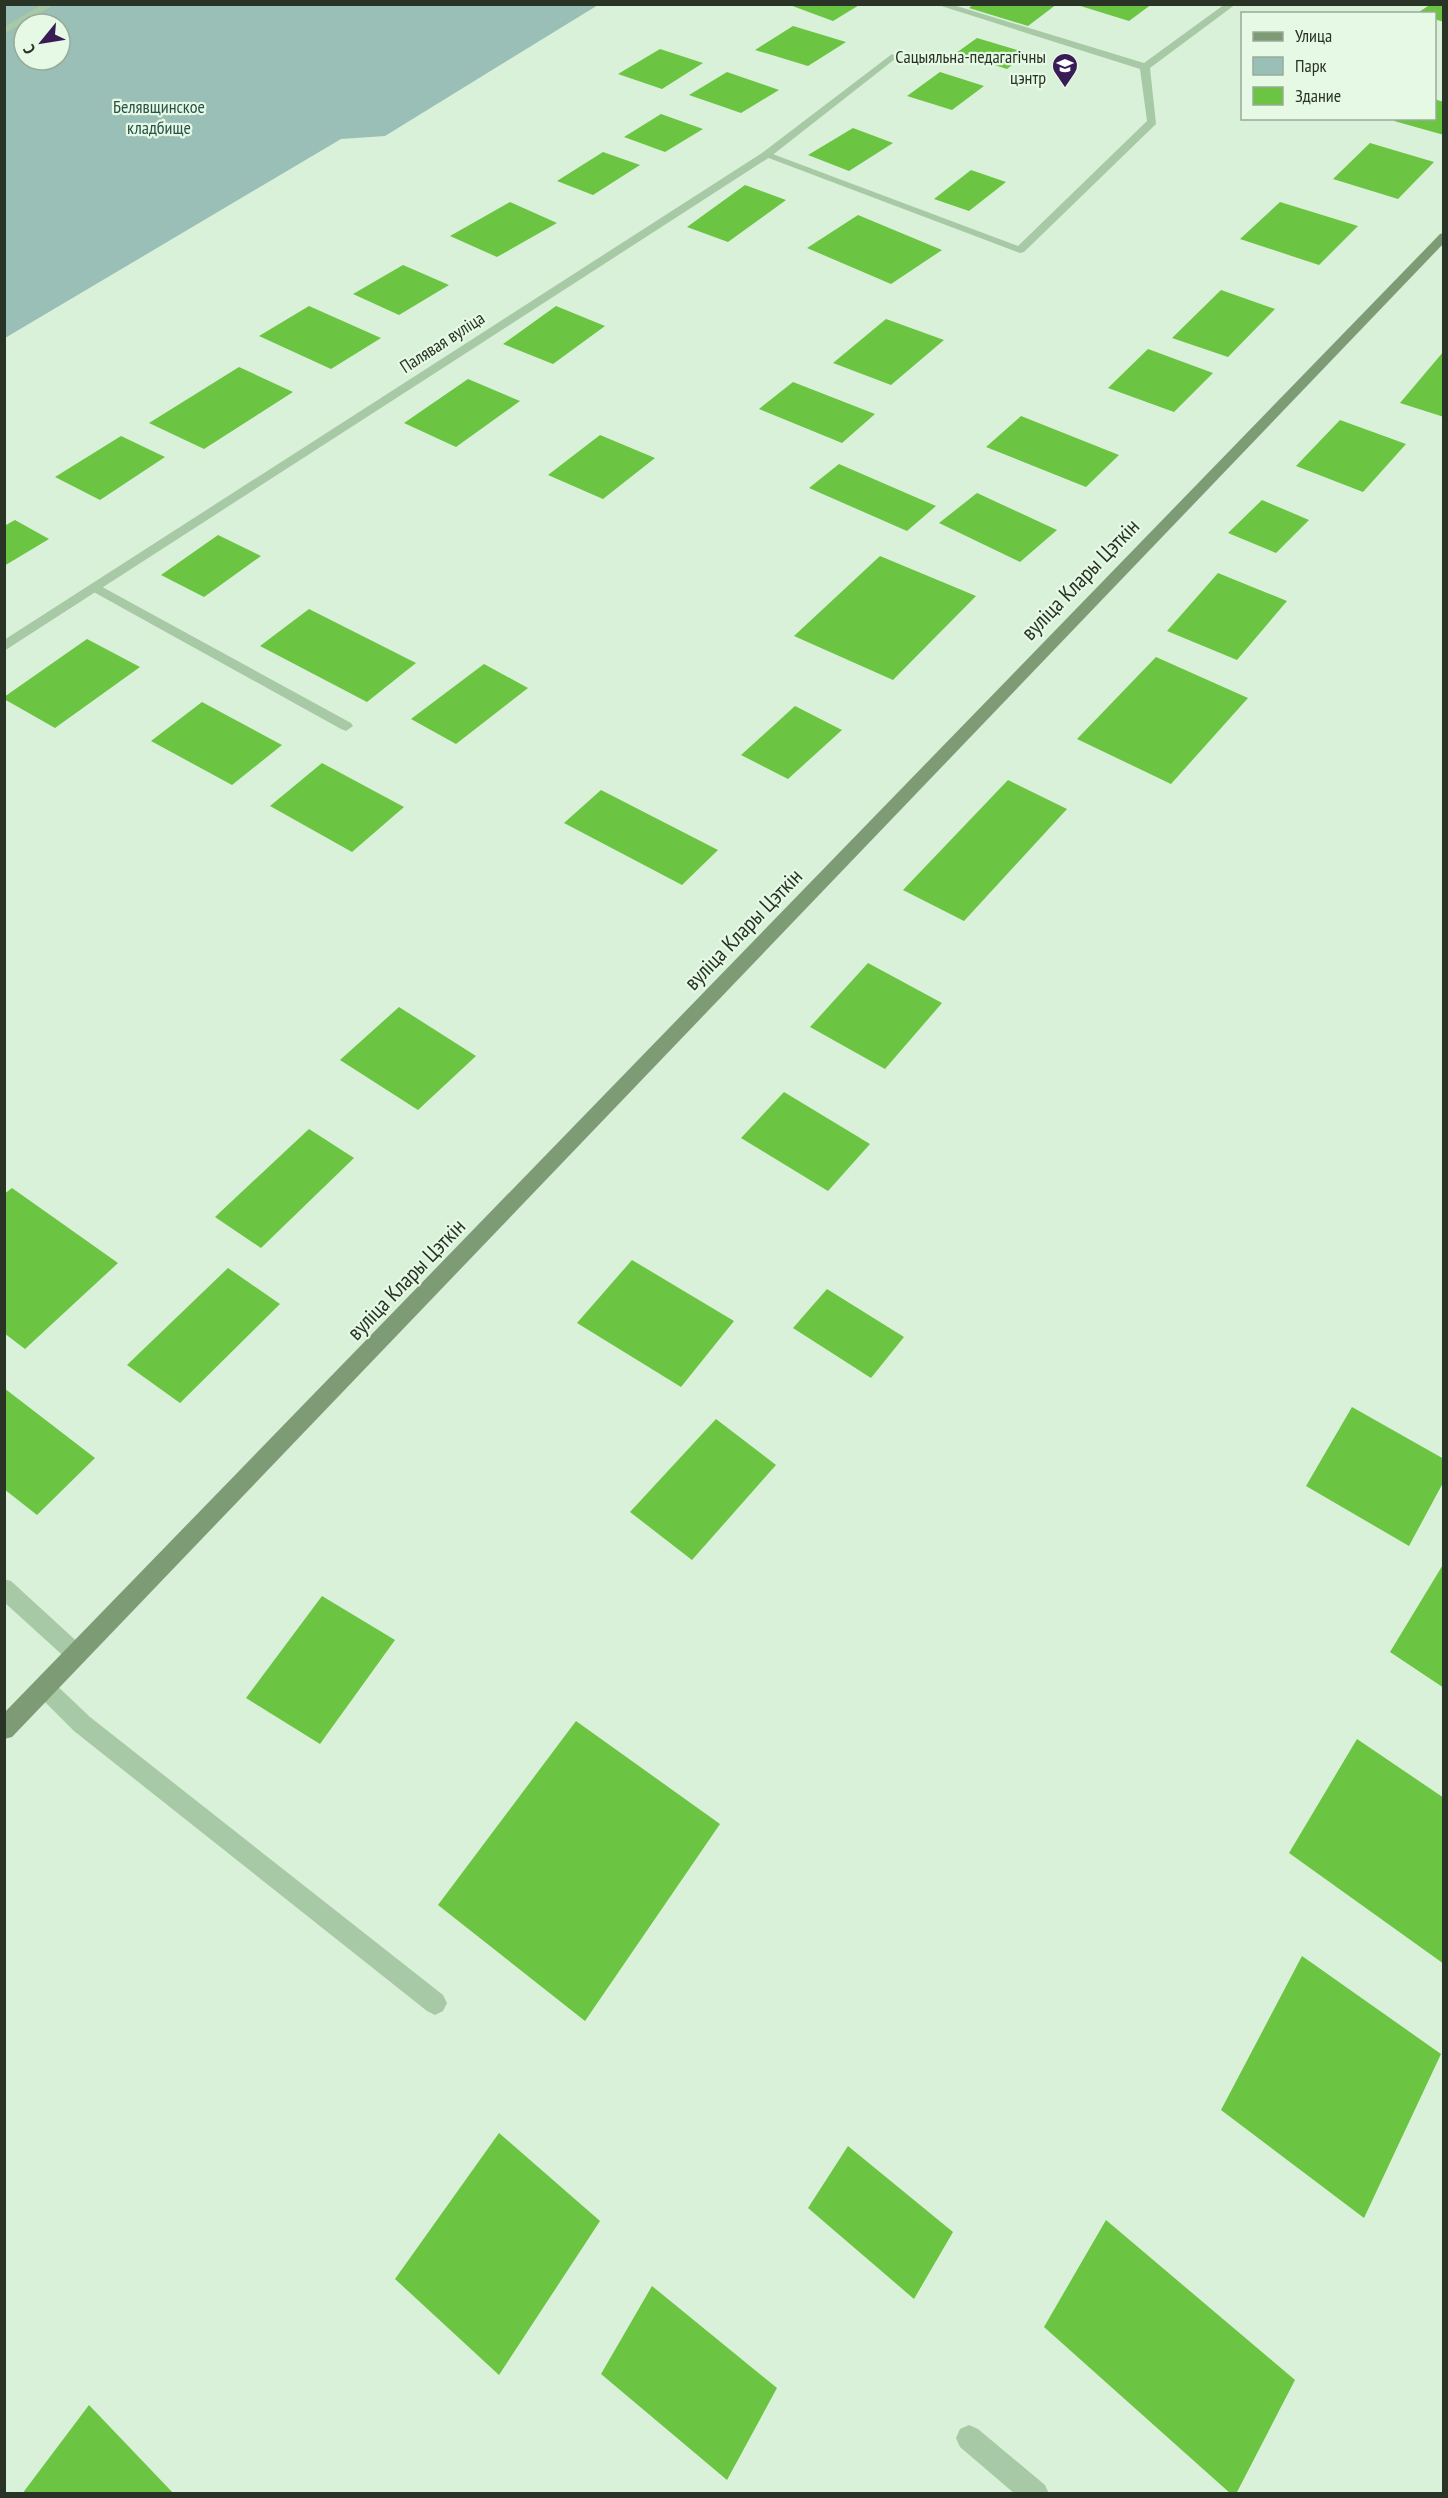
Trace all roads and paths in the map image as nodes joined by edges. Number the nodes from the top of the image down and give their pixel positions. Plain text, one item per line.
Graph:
1 (51, 4) edge
2 (939, 4) edge
3 (1232, 4) edge
4 (4, 31) edge
5 (892, 57) dead end
6 (1145, 67) junction
7 (766, 155) junction
8 (1443, 236) edge
9 (95, 587) junction
10 (4, 647) edge
11 (346, 726) dead end
12 (4, 1588) edge
13 (77, 1655) junction
14 (45, 1688) junction
15 (4, 1729) edge
16 (435, 2003) dead end
17 (969, 2438) dead end
18 (1036, 2493) edge

1 - 4 street
2 - 6 street
3 - 6 street
5 - 7 street, Палявая вуліца
6 - 7 street
7 - 9 street, Палявая вуліца
8 - 13 street, вуліца Клары Цэткін
9 - 10 street, Палявая вуліца
9 - 11 street
12 - 13 street
13 - 14 street, вуліца Клары Цэткін
14 - 15 street, вуліца Клары Цэткін
14 - 16 street
17 - 18 street

